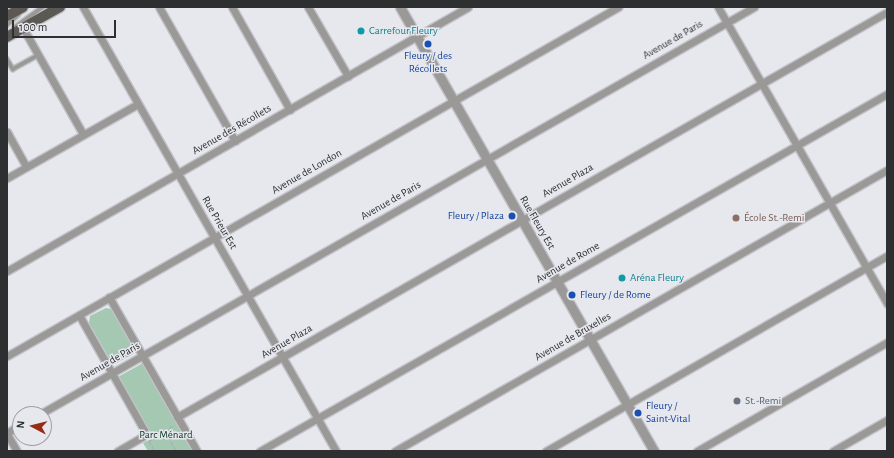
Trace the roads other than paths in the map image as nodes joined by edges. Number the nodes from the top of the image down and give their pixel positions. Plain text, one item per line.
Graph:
1 (23, 7) edge
2 (28, 7) edge
3 (43, 7) edge
4 (60, 7) edge
5 (83, 7) edge
6 (159, 7) edge
7 (232, 7) edge
8 (308, 7) edge
9 (400, 7) edge
10 (468, 7) edge
11 (618, 7) edge
12 (718, 7) edge
13 (754, 7) edge
14 (10, 12) edge
15 (887, 12) edge
16 (727, 22) junction
17 (7, 25) edge
18 (23, 28) junction
19 (7, 34) edge
20 (417, 36) junction
21 (7, 37) edge
22 (38, 55) junction
23 (7, 59) edge
24 (348, 76) junction
25 (761, 83) junction
26 (887, 94) edge
27 (454, 101) junction
28 (138, 104) junction
29 (290, 110) junction
30 (7, 132) edge
31 (83, 134) junction
32 (235, 141) junction
33 (796, 145) junction
34 (487, 159) junction
35 (26, 166) junction
36 (887, 170) edge
37 (178, 174) junction
38 (7, 178) edge
39 (830, 203) junction
40 (522, 220) junction
41 (214, 238) junction
42 (887, 256) edge
43 (867, 268) junction
44 (7, 271) edge
45 (556, 282) junction
46 (248, 296) junction
47 (109, 298) junction
48 (887, 303) edge
49 (79, 315) junction
50 (590, 340) junction
51 (887, 342) edge
52 (7, 356) edge
53 (142, 356) junction
54 (282, 357) junction
55 (112, 373) junction
56 (627, 405) junction
57 (52, 407) edge
58 (317, 418) junction
59 (178, 419) junction
60 (887, 420) edge
61 (7, 433) edge
62 (17, 451) edge
63 (118, 451) edge
64 (197, 451) edge
65 (260, 451) edge
66 (336, 451) edge
67 (395, 451) edge
68 (546, 451) edge
69 (654, 451) edge
70 (697, 451) edge
71 (833, 451) edge

1 - 14 main road
2 - 17 lane
3 - 19 lane
4 - 18 main road
5 - 28 street, Rue Prieur Est
6 - 32 street
7 - 29 street
8 - 24 street
9 - 20 street, Rue Fleury Est
10 - 20 street, Avenue des Récollets
11 - 27 street, Avenue de London
12 - 16 street
13 - 16 street, Avenue de Paris
15 - 25 street, Avenue Plaza
16 - 25 street
16 - 34 street, Avenue de Paris
18 - 21 main road
18 - 22 street
20 - 24 street, Avenue des Récollets
20 - 27 street, Rue Fleury Est
22 - 23 lane
22 - 31 street
24 - 29 street, Avenue des Récollets
25 - 33 street
25 - 40 street, Avenue Plaza
26 - 33 street, Avenue de Rome
27 - 34 street, Rue Fleury Est
27 - 41 street, Avenue de London
28 - 31 street
28 - 37 street, Rue Prieur Est
29 - 32 street, Avenue des Récollets
30 - 35 street
31 - 35 street
32 - 37 street, Avenue des Récollets
33 - 39 street
33 - 45 street, Avenue de Rome
34 - 40 street, Rue Fleury Est
34 - 46 street, Avenue de Paris
35 - 38 street
36 - 39 street, Avenue de Bruxelles
37 - 41 street, Rue Prieur Est
37 - 44 street, Avenue des Récollets
39 - 43 street
39 - 50 street, Avenue de Bruxelles
40 - 45 street, Rue Fleury Est
40 - 54 street, Avenue Plaza
41 - 46 street, Rue Prieur Est
41 - 47 street, Avenue de London
42 - 43 street
43 - 48 street
43 - 56 street
45 - 50 street, Rue Fleury Est
45 - 58 street, Avenue de Rome
46 - 53 street, Avenue de Paris
46 - 54 street, Rue Prieur Est
47 - 49 street, Avenue de London
47 - 53 street
49 - 52 street, Avenue de London
49 - 55 street
50 - 56 street, Rue Fleury Est
50 - 67 street, Avenue de Bruxelles
51 - 70 street
53 - 55 street, Avenue de Paris
53 - 59 street
54 - 58 street, Rue Prieur Est
54 - 59 street, Avenue Plaza
55 - 57 street, Avenue de Paris
55 - 63 street
56 - 68 street
56 - 69 street, Rue Fleury Est
58 - 65 street, Avenue de Rome
58 - 66 street, Rue Prieur Est
59 - 64 street
60 - 71 street
61 - 62 street

